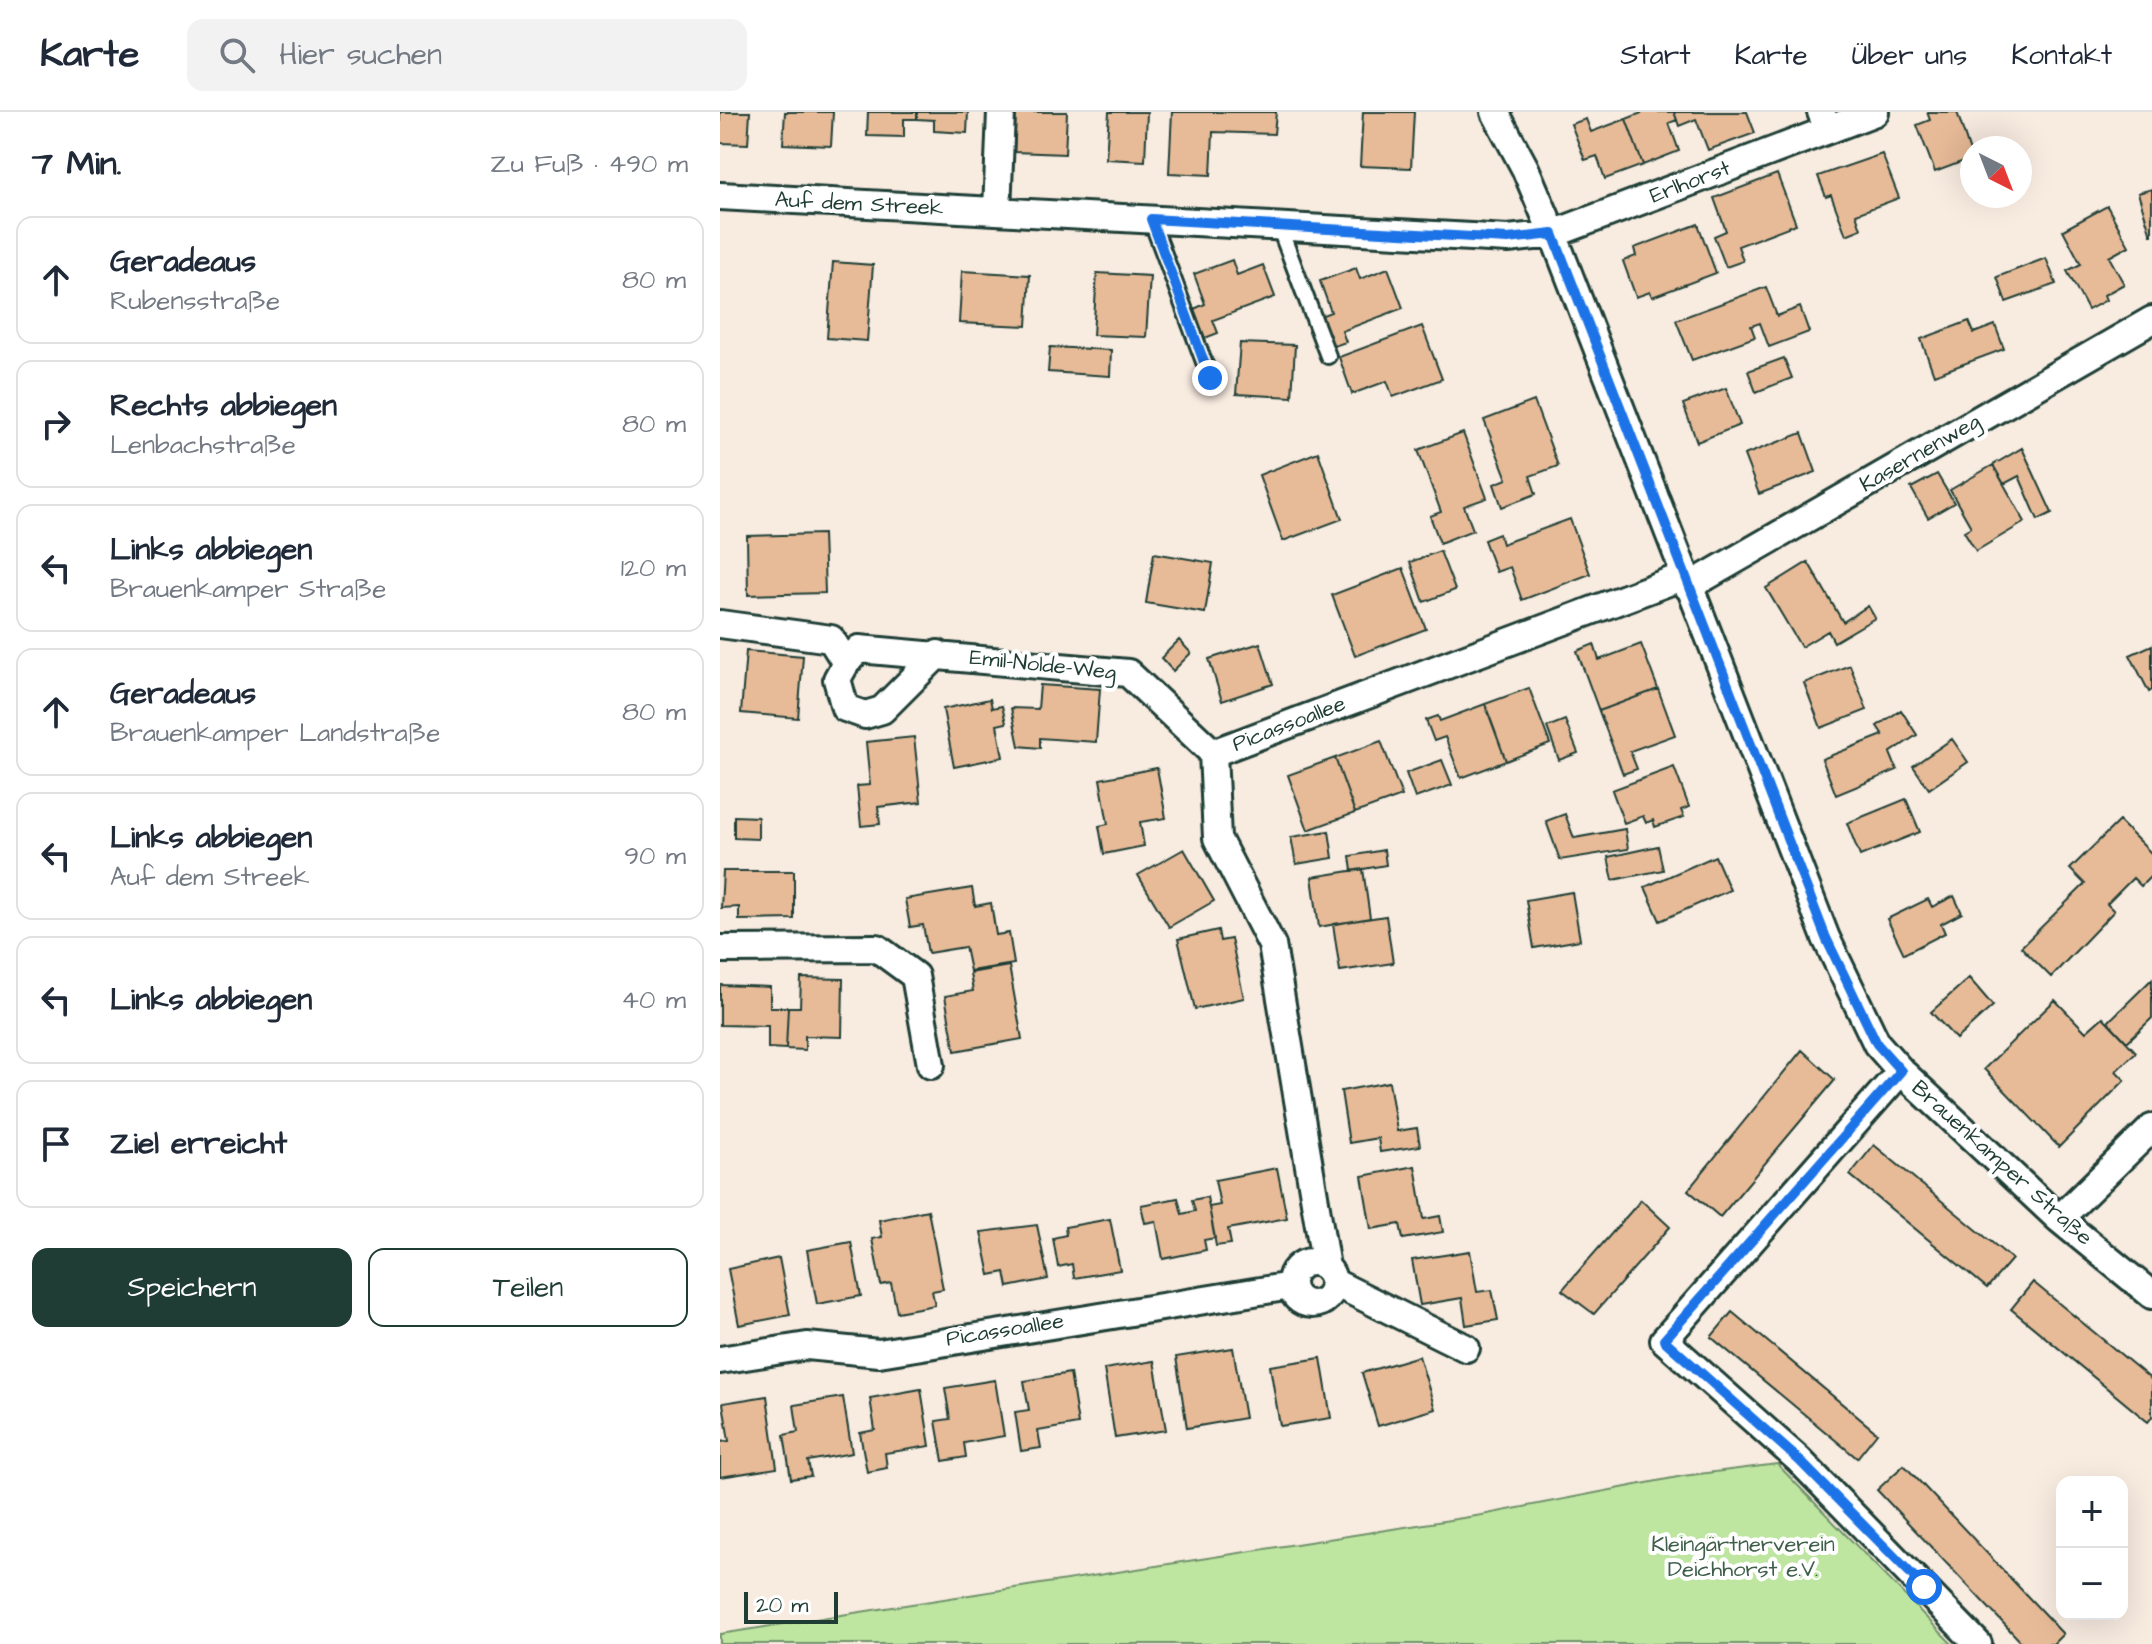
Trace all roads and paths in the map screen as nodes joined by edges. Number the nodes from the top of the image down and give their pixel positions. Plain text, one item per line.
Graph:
1 (1001, 112) edge
2 (1495, 112) edge
3 (1875, 112) edge
4 (1824, 121) edge
5 (720, 196) edge
6 (997, 211) junction
7 (1151, 219) junction
8 (1280, 229) junction
9 (1553, 234) junction
10 (2152, 320) edge
11 (1328, 356) dead end
12 (1210, 378) dead end
13 (1686, 581) junction
14 (731, 625) edge
15 (938, 654) junction
16 (846, 663) junction
17 (1213, 753) junction
18 (720, 949) edge
19 (931, 1065) dead end
20 (1901, 1071) junction
21 (2152, 1128) edge
22 (2059, 1219) junction
23 (1330, 1275) junction
24 (2152, 1295) edge
25 (1466, 1348) dead end
26 (720, 1360) edge
27 (1978, 1644) edge

1 - 6 street
2 - 9 street, Brauenkamper Straße
3 - 4 street, Erlhorst
4 - 9 street, Erlhorst
5 - 6 street, Auf dem Streek
6 - 7 street, Auf dem Streek
7 - 8 street, Auf dem Streek
7 - 12 lane
8 - 9 street, Auf dem Streek
8 - 11 lane
9 - 13 street, Brauenkamper Straße
10 - 13 street, Kasernenweg
13 - 17 street, Picassoallee
13 - 20 street, Brauenkamper Straße
14 - 16 street
15 - 16 street, Emil-Nolde-Weg
15 - 16 street, Emil-Nolde-Weg
15 - 17 street, Emil-Nolde-Weg
17 - 23 street, Picassoallee
18 - 19 street
20 - 22 street, Brauenkamper Straße
20 - 27 street
21 - 22 street
22 - 24 street, Brauenkamper Straße
23 - 25 street
23 - 26 street, Picassoallee

